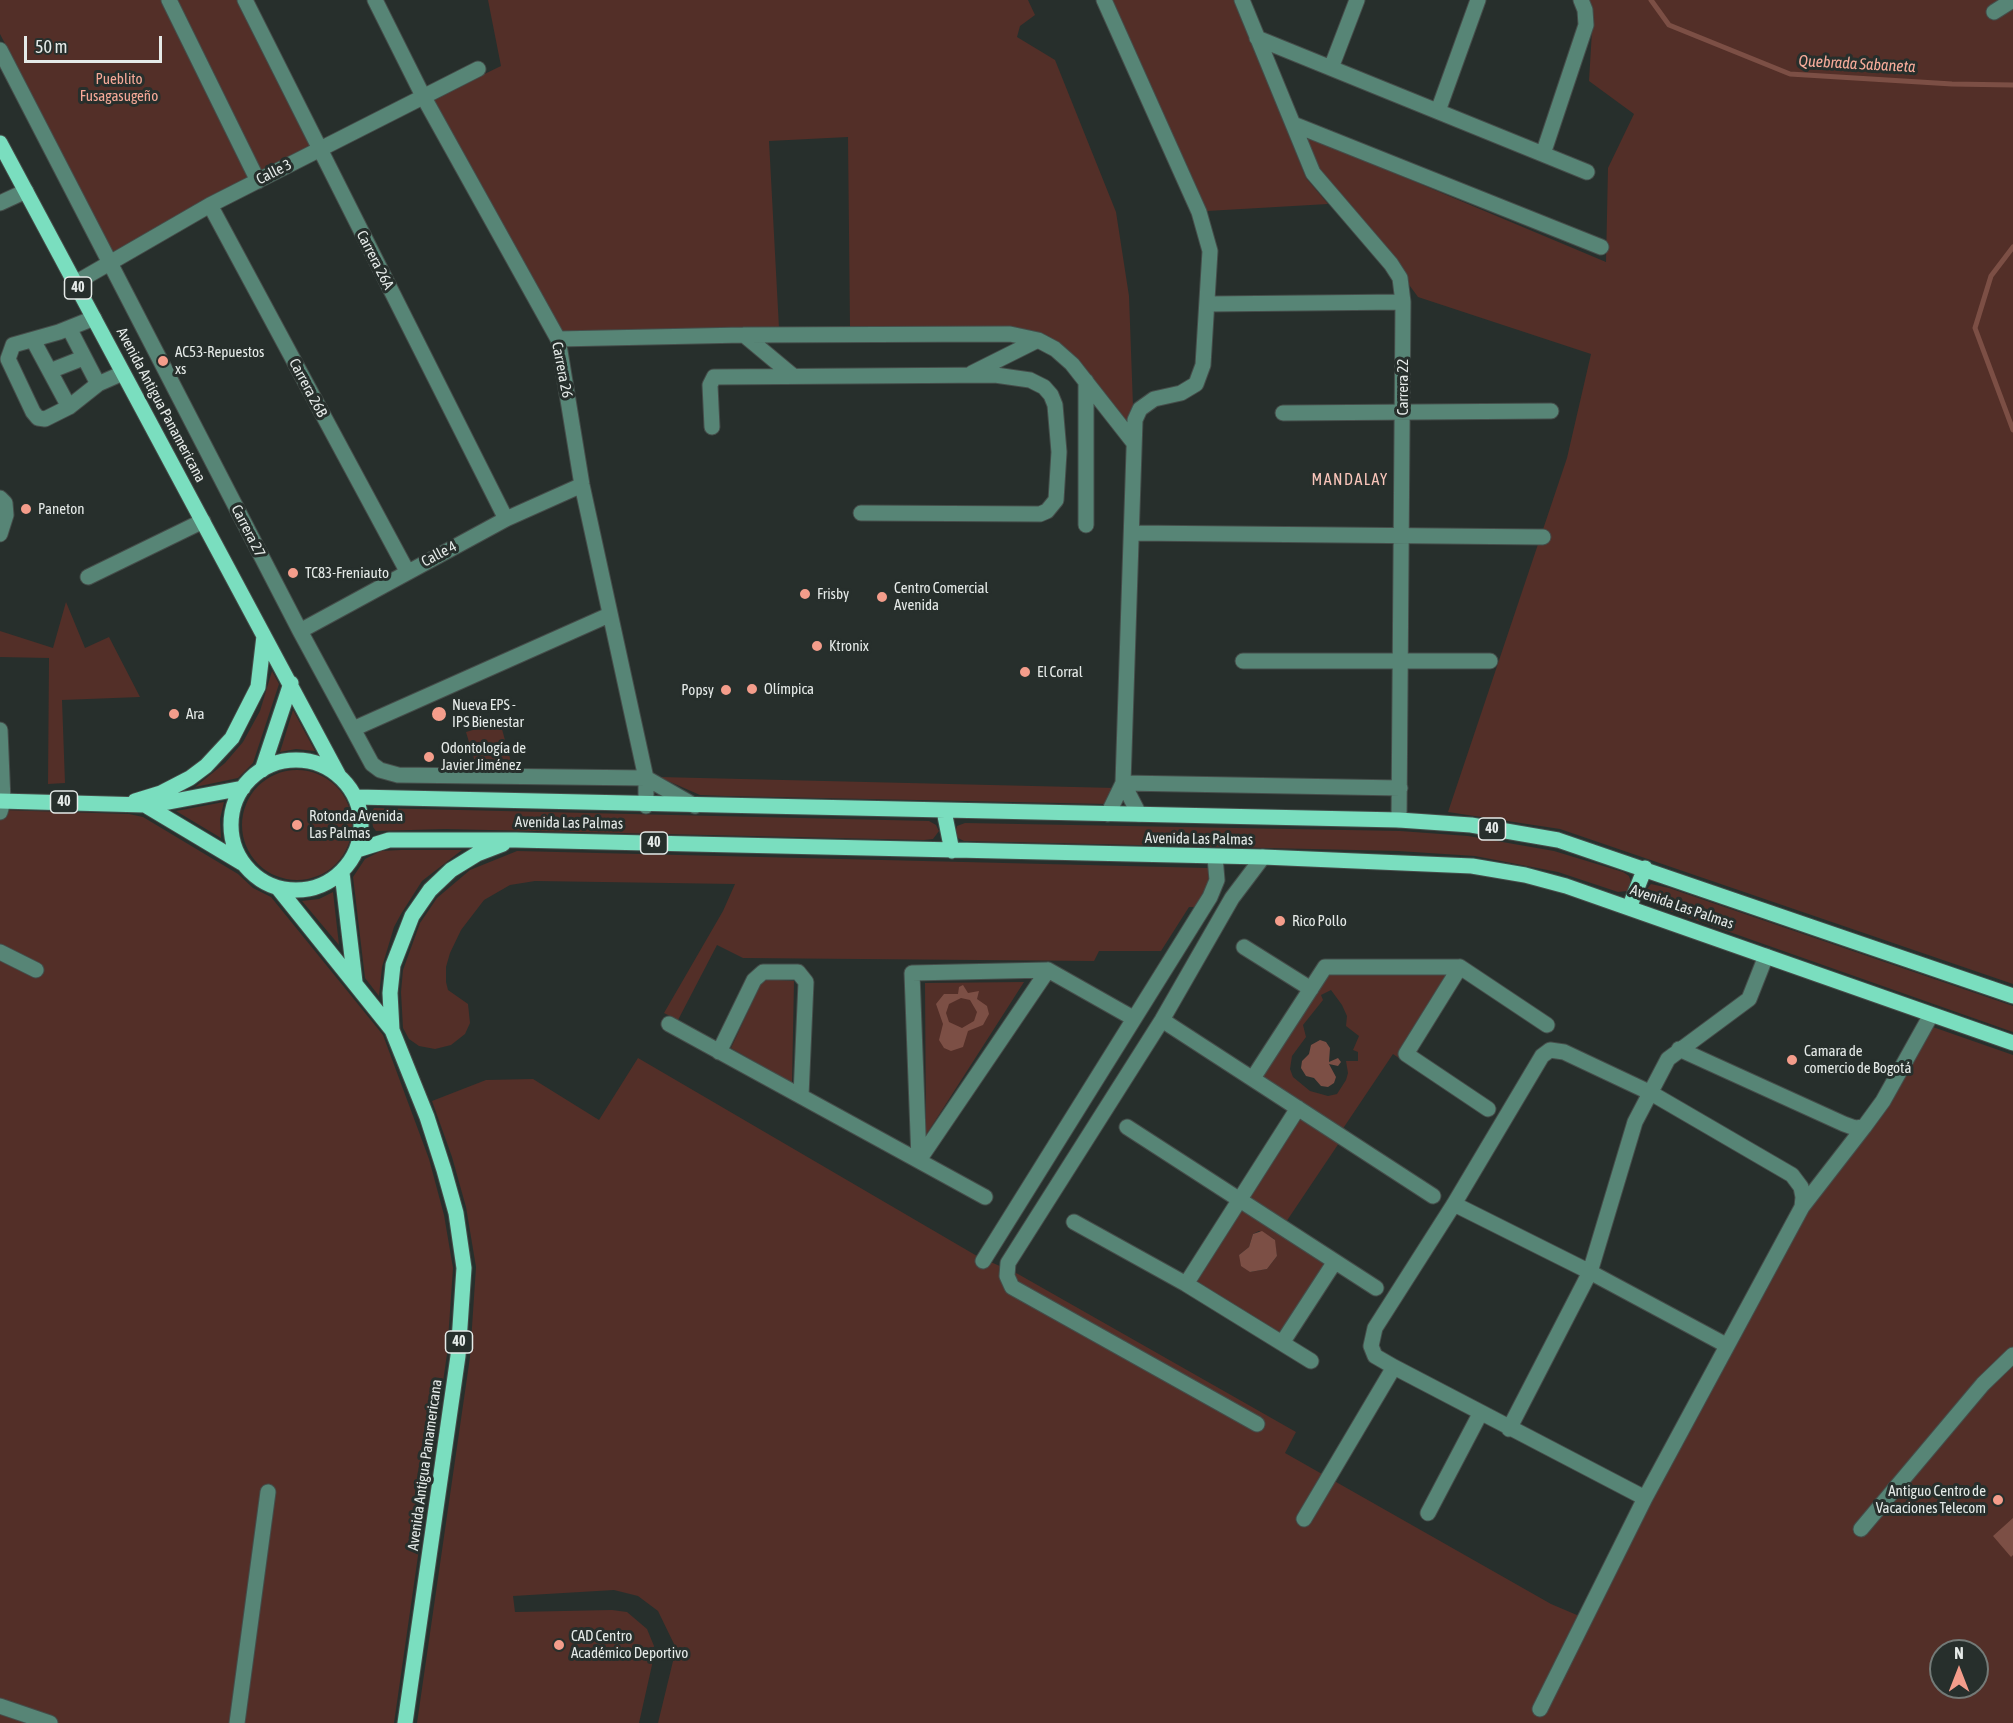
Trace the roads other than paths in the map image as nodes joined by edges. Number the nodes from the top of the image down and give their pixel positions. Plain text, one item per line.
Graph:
1 (169, 0) edge
2 (245, 0) edge
3 (375, 0) edge
4 (1104, 0) edge
5 (1242, 0) edge
6 (1357, 0) edge
7 (1478, 0) edge
8 (1581, 0) edge
9 (2013, 0) edge
10 (1994, 12) dead end
11 (1257, 38) junction
12 (0, 50) edge
13 (1331, 68) junction
14 (478, 69) dead end
15 (423, 96) junction
16 (1438, 111) junction
17 (1293, 124) junction
18 (0, 143) edge
19 (320, 149) junction
20 (1543, 154) junction
21 (1587, 172) dead end
22 (258, 181) junction
23 (26, 191) junction
24 (0, 203) edge
25 (210, 206) junction
26 (1601, 247) dead end
27 (110, 263) junction
28 (75, 283) junction
29 (1403, 302) junction
30 (1208, 304) junction
31 (93, 318) junction
32 (69, 328) junction
33 (744, 335) junction
34 (558, 339) junction
35 (33, 340) junction
36 (1038, 340) junction
37 (83, 358) junction
38 (50, 371) junction
39 (123, 372) junction
40 (792, 375) junction
41 (969, 375) junction
42 (1086, 381) junction
43 (98, 384) junction
44 (69, 407) junction
45 (1551, 411) dead end
46 (1403, 412) junction
47 (1283, 413) dead end
48 (712, 427) dead end
49 (1134, 443) junction
50 (582, 485) junction
51 (0, 498) edge
52 (861, 513) dead end
53 (506, 519) junction
54 (203, 521) junction
55 (1086, 525) dead end
56 (1132, 533) junction
57 (0, 534) edge
58 (1401, 535) junction
59 (1543, 537) dead end
60 (407, 571) junction
61 (88, 577) dead end
62 (609, 615) junction
63 (300, 631) junction
64 (264, 636) junction
65 (1243, 661) dead end
66 (1400, 661) junction
67 (1491, 661) dead end
68 (291, 683) junction
69 (352, 729) junction
70 (0, 730) edge
71 (262, 770) junction
72 (339, 776) junction
73 (646, 778) junction
74 (1123, 783) junction
75 (243, 788) junction
76 (1400, 788) junction
77 (356, 797) junction
78 (129, 803) junction
79 (1, 805) edge
80 (148, 806) junction
81 (646, 806) junction
82 (695, 806) junction
83 (944, 811) junction
84 (1108, 814) junction
85 (1139, 814) junction
86 (1400, 820) junction
87 (516, 840) junction
88 (357, 850) junction
89 (952, 851) junction
90 (1215, 857) junction
91 (1263, 858) junction
92 (244, 865) junction
93 (1645, 868) junction
94 (342, 873) junction
95 (278, 888) junction
96 (1629, 908) junction
97 (1244, 947) dead end
98 (0, 952) edge
99 (1766, 956) junction
100 (1460, 967) junction
101 (36, 970) dead end
102 (1048, 970) junction
103 (355, 982) junction
104 (1311, 989) junction
105 (2013, 996) edge
106 (1931, 1015) junction
107 (1133, 1018) junction
108 (1162, 1020) junction
109 (669, 1024) dead end
110 (1547, 1025) dead end
111 (392, 1030) junction
112 (2013, 1043) edge
113 (1679, 1049) junction
114 (719, 1052) junction
115 (1253, 1078) junction
116 (1650, 1093) junction
117 (801, 1096) junction
118 (1298, 1108) junction
119 (1488, 1109) dead end
120 (1127, 1127) dead end
121 (1864, 1127) junction
122 (919, 1160) junction
123 (1432, 1196) dead end
124 (985, 1197) dead end
125 (1240, 1199) junction
126 (1454, 1204) junction
127 (1802, 1207) junction
128 (1074, 1222) dead end
129 (983, 1261) dead end
130 (1334, 1263) junction
131 (1590, 1272) junction
132 (1186, 1284) junction
133 (1376, 1288) dead end
134 (1282, 1343) junction
135 (1726, 1345) junction
136 (2013, 1355) edge
137 (1311, 1361) dead end
138 (1394, 1368) junction
139 (1480, 1414) junction
140 (1257, 1424) dead end
141 (1509, 1429) junction
142 (268, 1492) dead end
143 (1645, 1498) junction
144 (1428, 1513) dead end
145 (1304, 1519) dead end
146 (1861, 1529) dead end
147 (0, 1706) edge
148 (1540, 1709) dead end
149 (50, 1723) edge
150 (237, 1723) edge
151 (405, 1723) edge

1 - 22 street
2 - 19 street, Carrera 26A
3 - 15 street, Carrera 26
4 - 30 street
5 - 11 street, Carrera 22
6 - 13 street
7 - 16 street
8 - 20 street
9 - 10 street
11 - 13 street
11 - 17 street, Carrera 22
12 - 27 street, Carrera 27
13 - 16 street
14 - 15 street, Calle 3
15 - 19 street, Calle 3
15 - 34 street, Carrera 26
16 - 20 street
17 - 26 street
17 - 29 street, Carrera 22
18 - 23 main road, Avenida Antigua Panamericana / 40
19 - 22 street, Calle 3
19 - 53 street, Carrera 26A
20 - 21 street
22 - 25 street, Calle 3
23 - 24 street
23 - 28 main road, Avenida Antigua Panamericana / 40
25 - 27 street, Calle 3
25 - 60 street, Carrera 26B
27 - 28 street, Calle 3
27 - 63 street, Carrera 27
28 - 31 main road, Avenida Antigua Panamericana / 40
29 - 30 street
29 - 46 street, Carrera 22
30 - 49 street
31 - 32 street
31 - 39 main road, Avenida Antigua Panamericana / 40
32 - 35 street
32 - 37 street
33 - 34 street
33 - 36 street
33 - 40 street
34 - 50 street, Carrera 26
35 - 38 street
35 - 44 street
36 - 41 street
36 - 42 street
37 - 38 street
37 - 43 street
38 - 44 street
39 - 43 street
39 - 54 main road, Avenida Antigua Panamericana / 40
40 - 41 street
40 - 48 street
41 - 52 street
42 - 49 street
42 - 55 street
43 - 44 street
45 - 46 street
46 - 47 street
46 - 58 street, Carrera 22
49 - 56 street
50 - 53 street, Calle 4
50 - 62 street, Carrera 26
51 - 57 street
53 - 60 street, Calle 4
54 - 61 street
54 - 64 main road, Avenida Antigua Panamericana / 40
56 - 58 street
56 - 74 street
58 - 59 street
58 - 66 street, Carrera 22
60 - 63 street, Calle 4
62 - 69 street
62 - 73 street, Carrera 26
63 - 69 street, Carrera 27
64 - 68 main road, Avenida Antigua Panamericana / 40
64 - 78 main road
65 - 66 street
66 - 67 street
66 - 76 street, Carrera 22
68 - 71 main road, 40
68 - 72 main road, Avenida Antigua Panamericana / 40
69 - 73 street, Carrera 27
70 - 79 street
71 - 72 main road, 40
71 - 75 main road, 40
72 - 77 main road, 40
73 - 81 street, Carrera 26
73 - 82 street
74 - 76 street
74 - 84 street
74 - 85 street
75 - 80 main road
75 - 92 main road, 40
76 - 86 street, Carrera 22
77 - 81 main road, Avenida Las Palmas / 40
77 - 88 main road, 40
78 - 79 main road, 40
78 - 80 main road, 40
80 - 92 main road
81 - 82 main road, Avenida Las Palmas / 40
82 - 83 main road, Avenida Las Palmas / 40
83 - 84 main road, Avenida Las Palmas / 40
83 - 89 main road
84 - 85 main road, Avenida Las Palmas / 40
85 - 86 main road, Avenida Las Palmas / 40
86 - 93 main road, Avenida Las Palmas / 40
87 - 88 main road, Avenida Las Palmas / 40
87 - 89 main road, Avenida Las Palmas / 40
87 - 111 main road
88 - 94 main road
89 - 90 main road, Avenida Las Palmas / 40
90 - 91 main road, Avenida Las Palmas / 40
90 - 107 street
91 - 96 main road, Avenida Las Palmas / 40
91 - 108 street
92 - 95 main road, 40
93 - 96 main road
93 - 105 main road, Avenida Las Palmas / 40
94 - 95 main road, 40
94 - 103 main road
95 - 103 main road, Avenida Antigua Panamericana / 40
96 - 99 main road, Avenida Las Palmas / 40
97 - 104 street
98 - 101 street
99 - 106 main road, Avenida Las Palmas / 40
99 - 113 street
100 - 104 street
100 - 110 street
100 - 119 street
102 - 107 street
102 - 122 street
102 - 122 street
103 - 111 main road, Avenida Antigua Panamericana / 40
104 - 115 street
106 - 112 main road, Avenida Las Palmas / 40
106 - 121 street
107 - 129 street
108 - 115 street
108 - 140 street
109 - 114 street
111 - 151 main road, Avenida Antigua Panamericana / 40
113 - 116 street
113 - 121 street
114 - 117 street
114 - 117 street
115 - 118 street
116 - 126 street
116 - 127 street
116 - 131 street
117 - 122 street
118 - 123 street
118 - 125 street
120 - 125 street
121 - 127 street
122 - 124 street
125 - 130 street
125 - 132 street
126 - 131 street
126 - 138 street
127 - 135 street
128 - 132 street
130 - 133 street
130 - 134 street
131 - 135 street
131 - 141 street
132 - 134 street
134 - 137 street
135 - 143 street
136 - 146 street
138 - 139 street
138 - 145 street
139 - 141 street
139 - 144 street
141 - 143 street
142 - 150 street
143 - 148 street
147 - 149 street

